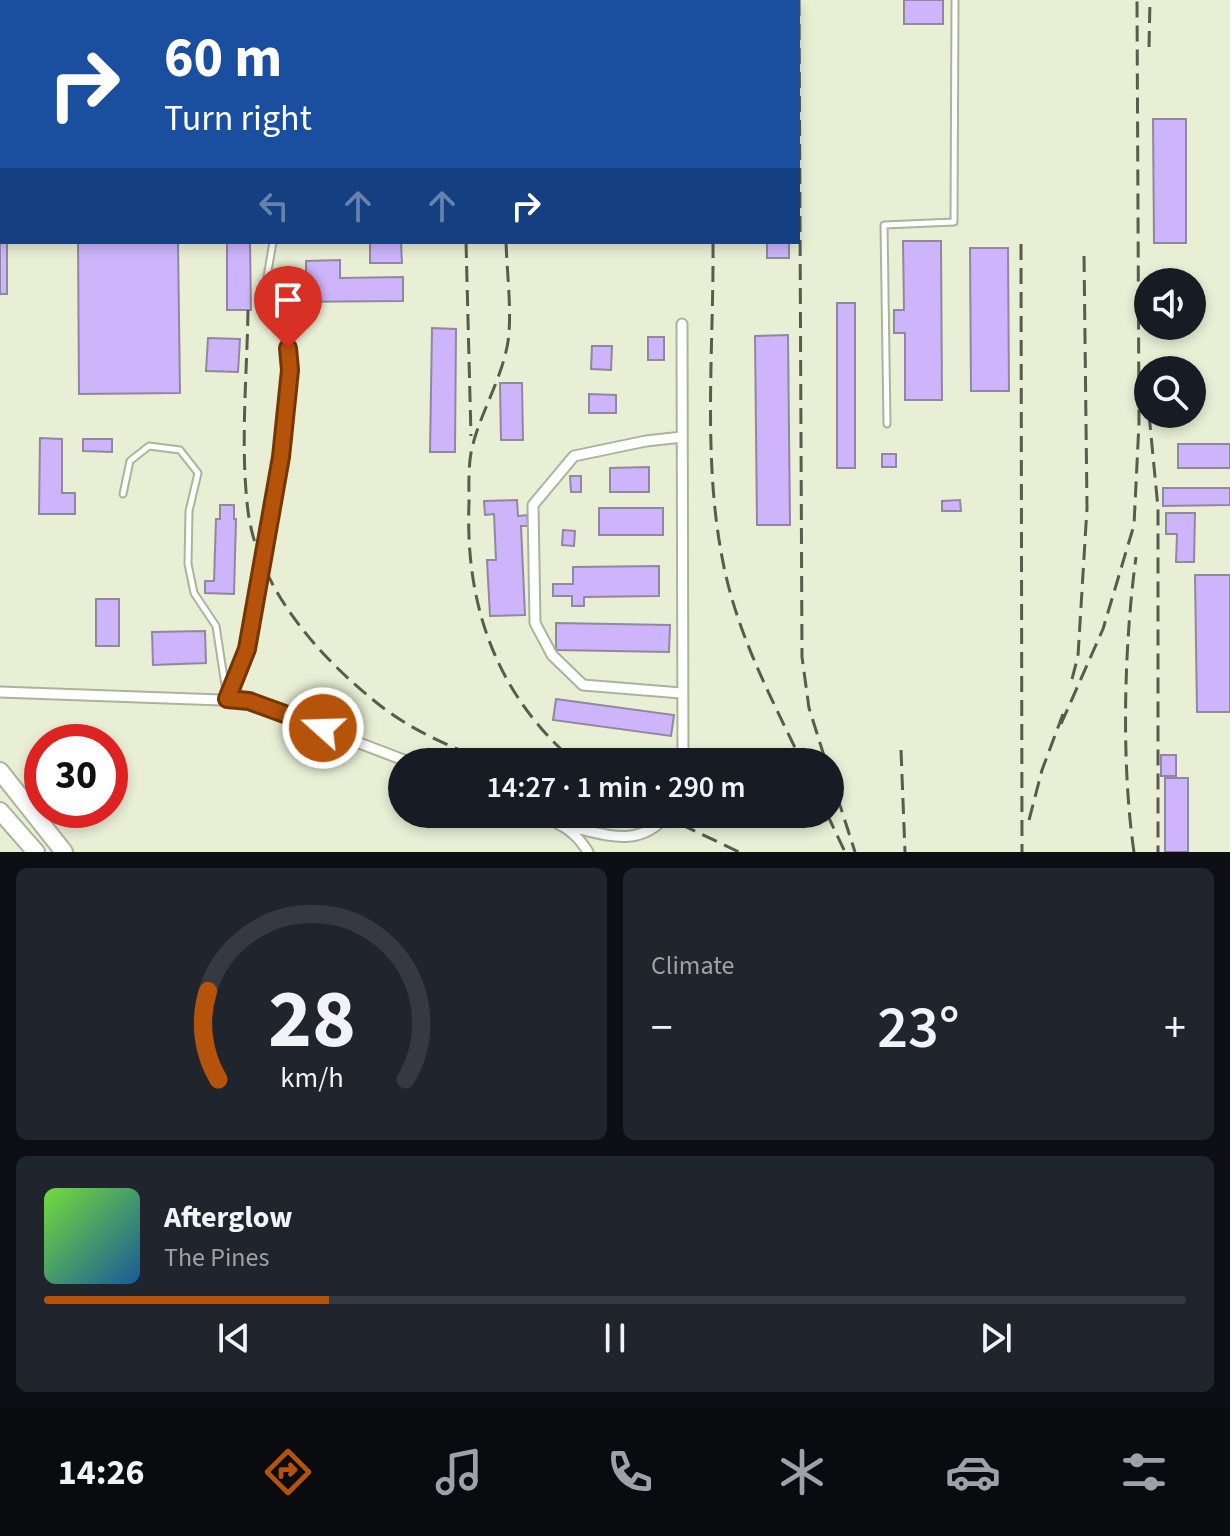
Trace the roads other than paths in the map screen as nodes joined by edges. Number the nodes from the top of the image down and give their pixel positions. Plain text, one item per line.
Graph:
1 (955, 0) edge
2 (273, 244) edge
3 (682, 324) dead end
4 (887, 424) dead end
5 (682, 437) junction
6 (123, 494) dead end
7 (0, 692) edge
8 (681, 693) junction
9 (227, 699) junction
10 (683, 748) edge
11 (388, 754) edge
12 (0, 771) edge
13 (0, 811) edge
14 (568, 828) edge
15 (576, 828) edge
16 (657, 828) edge
17 (36, 852) edge
18 (64, 852) edge
19 (588, 852) edge

1 - 4 lane
2 - 9 lane
3 - 5 street
5 - 8 street
5 - 8 street
6 - 9 lane
7 - 9 street
8 - 10 street
9 - 11 street
12 - 18 highway
13 - 17 highway
14 - 19 street
15 - 16 street

